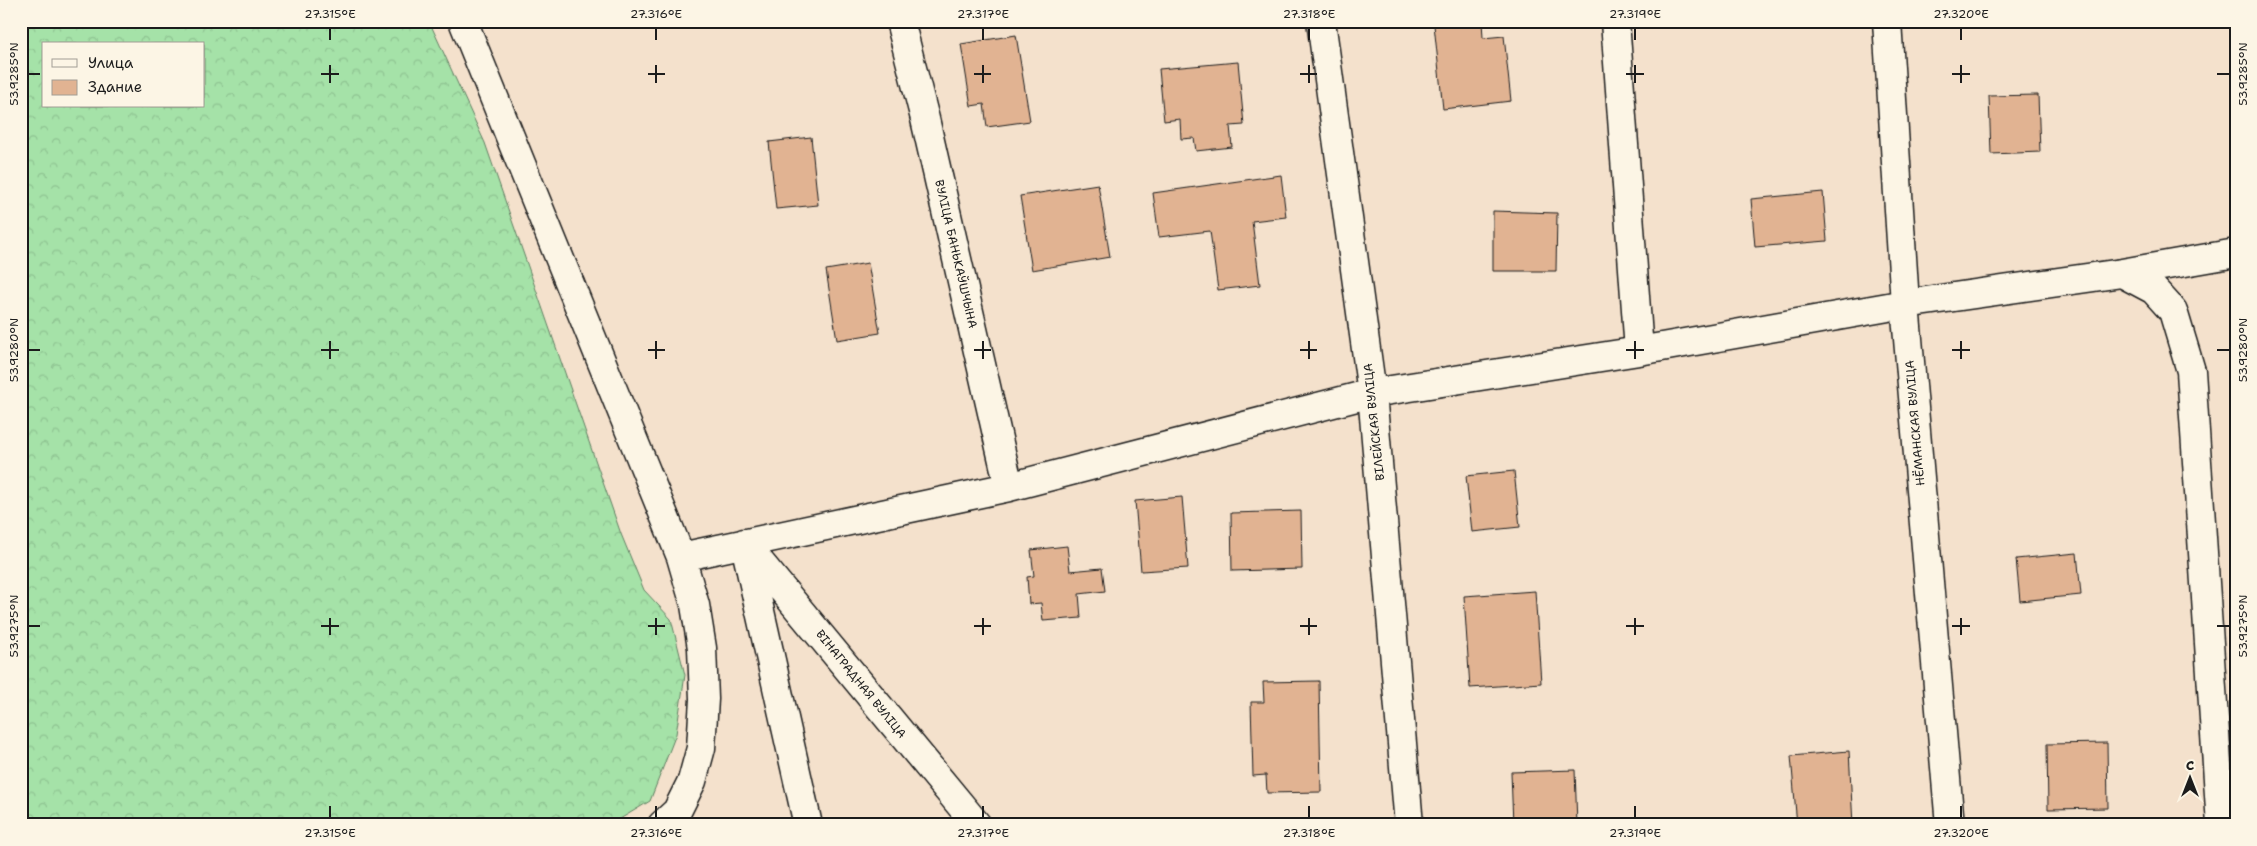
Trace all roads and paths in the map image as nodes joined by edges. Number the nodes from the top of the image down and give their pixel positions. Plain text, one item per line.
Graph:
1 (463, 21) edge
2 (900, 21) edge
3 (1321, 21) edge
4 (1615, 21) edge
5 (1887, 21) edge
6 (2236, 254) edge
7 (2122, 273) junction
8 (1905, 304) junction
9 (1639, 351) junction
10 (1372, 393) junction
11 (1009, 487) junction
12 (744, 543) junction
13 (681, 557) junction
14 (662, 825) edge
15 (808, 825) edge
16 (977, 825) edge
17 (1410, 825) edge
18 (1950, 825) edge
19 (2221, 825) edge

1 - 13 street
2 - 11 street, ВУЛІЦА БАНЬКАЎШЧЫНА
3 - 10 street, ВІЛЕЙСКАЯ ВУЛІЦА
4 - 9 street
5 - 8 street, НЁМАНСКАЯ ВУЛІЦА
6 - 7 street
7 - 8 street
7 - 19 street
8 - 9 street
8 - 18 street, НЁМАНСКАЯ ВУЛІЦА
9 - 10 street
10 - 11 street
10 - 17 street, ВІЛЕЙСКАЯ ВУЛІЦА
11 - 12 street
12 - 13 street
12 - 15 street
12 - 16 street, ВІНАГРАДНАЯ ВУЛІЦА
13 - 14 street

